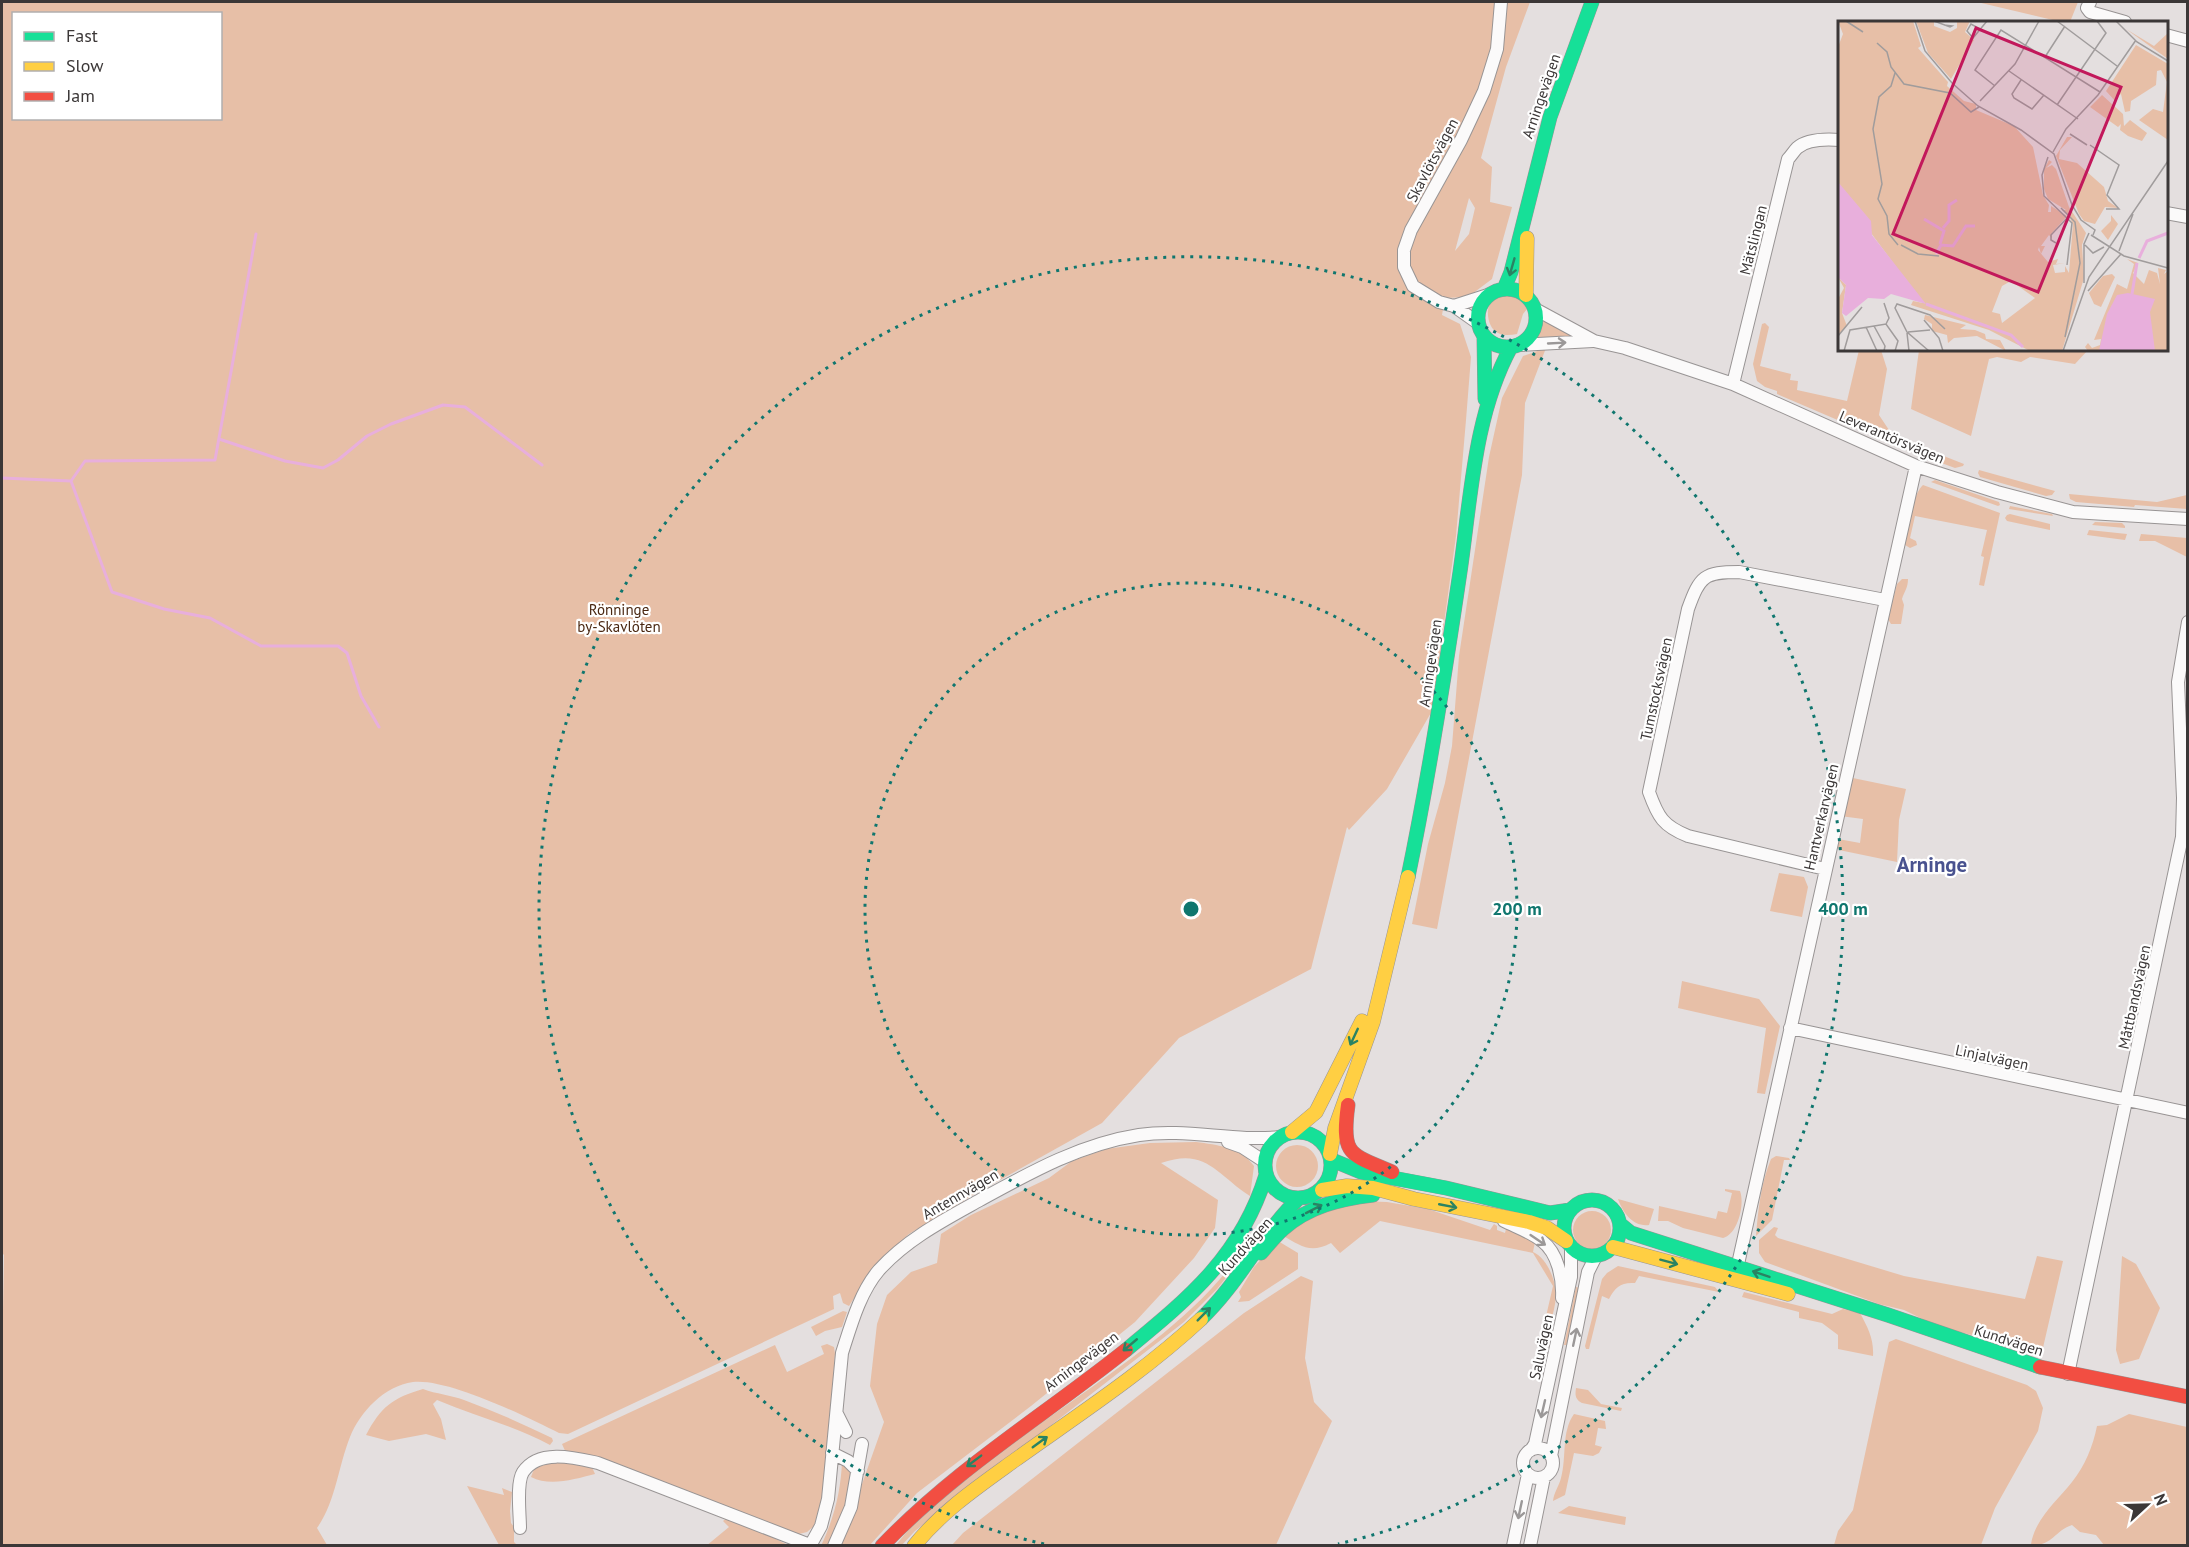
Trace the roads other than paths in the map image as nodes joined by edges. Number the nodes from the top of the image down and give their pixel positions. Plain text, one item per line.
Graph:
1 (1501, 2) edge
2 (1592, 2) edge
3 (2090, 7) edge
4 (2123, 21) edge
5 (2168, 36) edge
6 (2187, 41) edge
7 (1838, 140) edge
8 (1528, 203) junction
9 (2168, 213) edge
10 (2187, 217) edge
11 (1504, 289) junction
12 (1488, 295) junction
13 (1526, 296) junction
14 (1454, 306) junction
15 (1535, 309) junction
16 (1478, 323) junction
17 (1484, 337) junction
18 (1594, 341) junction
19 (1515, 346) junction
20 (1733, 384) junction
21 (1485, 407) junction
22 (1916, 466) junction
23 (2187, 519) edge
24 (1885, 600) junction
25 (2187, 622) edge
26 (2184, 738) edge
27 (1825, 869) junction
28 (1398, 923) junction
29 (1790, 1028) junction
30 (1353, 1075) junction
31 (2127, 1099) junction
32 (2187, 1113) edge
33 (1286, 1134) junction
34 (1212, 1137) junction
35 (1331, 1157) junction
36 (1265, 1169) junction
37 (1409, 1181) junction
38 (1322, 1190) junction
39 (1391, 1193) junction
40 (1298, 1199) junction
41 (1570, 1210) junction
42 (1486, 1213) junction
43 (1620, 1224) junction
44 (1569, 1245) junction
45 (1613, 1247) junction
46 (1596, 1257) junction
47 (1736, 1273) junction
48 (1226, 1291) junction
49 (1562, 1319) junction
50 (2068, 1374) junction
51 (2187, 1397) edge
52 (836, 1413) junction
53 (846, 1432) dead end
54 (862, 1444) dead end
55 (1531, 1450) junction
56 (832, 1453) junction
57 (1551, 1456) junction
58 (858, 1471) junction
59 (1528, 1474) junction
60 (1545, 1477) junction
61 (520, 1528) dead end
62 (810, 1545) edge
63 (834, 1545) edge
64 (882, 1545) edge
65 (914, 1545) edge
66 (1513, 1545) edge
67 (1530, 1545) edge

1 - 14 street, Skavlötsvägen
2 - 8 main road, Arningevägen
3 - 4 street
5 - 6 street
7 - 20 street, Mätslingan
8 -> 11 main road, Arningevägen
8 - 13 main road, Arningevägen
9 - 10 street
11 - 12 main road
11 - 13 main road
12 - 14 street
12 - 16 main road
13 - 15 main road
14 - 16 street, Skavlötsvägen
15 - 18 street, Leverantörsvägen
15 - 19 main road
16 - 17 main road
17 - 19 main road
17 - 21 main road, Arningevägen
19 -> 18 street, Leverantörsvägen
18 - 20 street, Leverantörsvägen
19 - 21 main road, Arningevägen
20 - 22 street, Leverantörsvägen
21 - 28 main road, Arningevägen
22 - 23 street, Leverantörsvägen
22 - 24 street, Hantverkarvägen
24 - 27 street, Hantverkarvägen
24 - 27 street, Tumstocksvägen
25 - 26 street, Måttbandsvägen
26 - 31 street, Måttbandsvägen
27 - 29 street, Hantverkarvägen
28 - 30 main road, Arningevägen
28 -> 33 main road, Arningevägen
29 - 31 street, Linjalvägen
29 - 47 street, Hantverkarvägen
30 - 35 main road, Arningevägen
30 - 37 main road
31 - 32 street, Linjalvägen
31 - 50 street, Måttbandsvägen
33 - 34 street, Antennvägen
33 - 35 main road
33 - 36 main road
34 - 36 street, Antennvägen
34 - 52 street, Antennvägen
35 - 37 main road
35 - 38 main road
36 - 40 main road
36 -> 64 main road, Arningevägen
37 - 41 main road
38 - 39 main road, Kundvägen
38 - 40 main road
39 -> 42 main road, Kundvägen
48 -> 39 main road, Kundvägen
40 - 48 main road
41 - 43 main road
41 - 44 main road
42 - 44 main road, Kundvägen
42 -> 49 street, Kundvägen
43 - 45 main road
43 - 47 main road, Kundvägen
44 - 46 main road
44 - 49 street, Saluvägen
45 - 46 main road
45 -> 47 main road, Kundvägen
57 -> 46 street, Saluvägen
47 - 50 main road, Kundvägen
65 -> 48 main road
49 -> 55 street, Saluvägen
50 - 51 main road, Kundvägen
52 - 53 street
52 - 56 street, Antennvägen
54 - 58 street
55 - 57 street
55 - 59 street, Saluvägen
56 - 58 street
56 - 62 street, Antennvägen
57 - 60 street, Saluvägen
58 - 63 street
59 - 60 street
59 -> 66 street, Saluvägen
60 - 67 street, Saluvägen
61 - 62 street, Antennvägen

